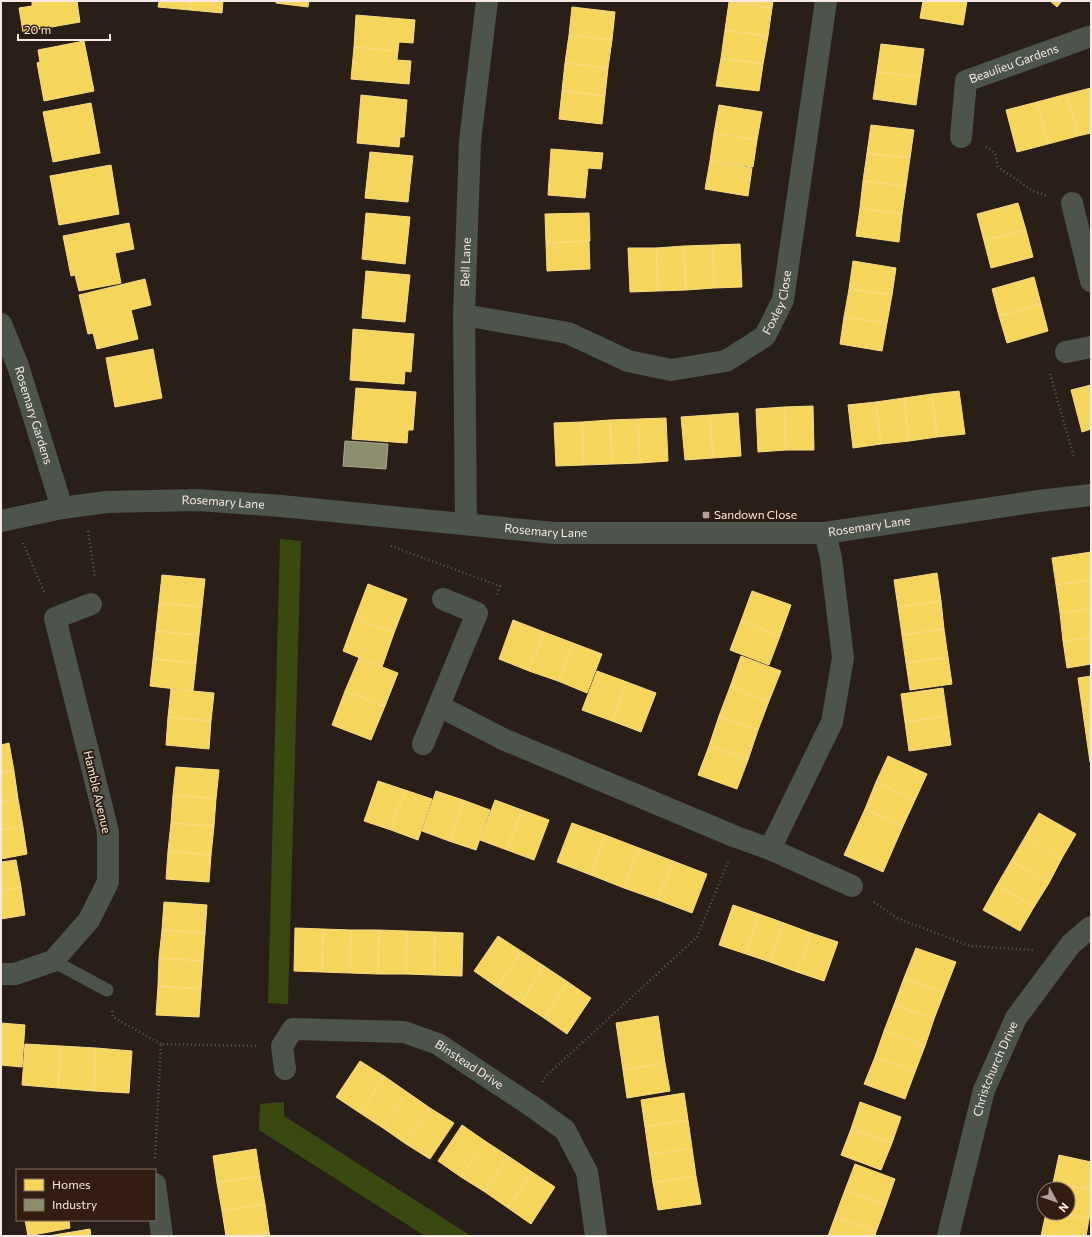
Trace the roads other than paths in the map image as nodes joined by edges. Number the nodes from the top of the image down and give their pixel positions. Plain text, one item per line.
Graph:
1 (487, 1) edge
2 (826, 1) edge
3 (1091, 36) edge
4 (961, 133) road end
5 (1072, 203) road end
6 (1091, 281) edge
7 (464, 315) junction
8 (1, 324) edge
9 (1091, 347) edge
10 (1066, 352) road end
11 (1091, 495) edge
12 (62, 508) junction
13 (1, 521) edge
14 (466, 524) junction
15 (825, 533) junction
16 (442, 599) dead end
17 (91, 604) road end
18 (439, 706) junction
19 (423, 744) dead end
20 (770, 849) junction
21 (852, 886) road end
22 (1091, 928) edge
23 (53, 961) junction
24 (1, 974) edge
25 (107, 990) road end
26 (285, 1069) dead end
27 (156, 1191) edge
28 (162, 1236) edge
29 (596, 1236) edge
30 (948, 1236) edge

1 - 7 street, Bell Lane
2 - 7 street, Foxley Close
3 - 4 street, Beaulieu Gardens
5 - 6 street
7 - 14 street, Bell Lane
8 - 12 street, Rosemary Gardens
9 - 10 street
11 - 15 street, Rosemary Lane
12 - 13 street, Rosemary Lane
12 - 14 street, Rosemary Lane
14 - 15 street, Rosemary Lane
15 - 20 street
16 - 18 street
17 - 23 street, Hamble Avenue
18 - 19 street
18 - 20 street
20 - 21 street
22 - 30 street, Christchurch Drive
23 - 24 street, Hamble Avenue
23 - 25 lane
26 - 29 street, Binstead Drive
27 - 28 street

